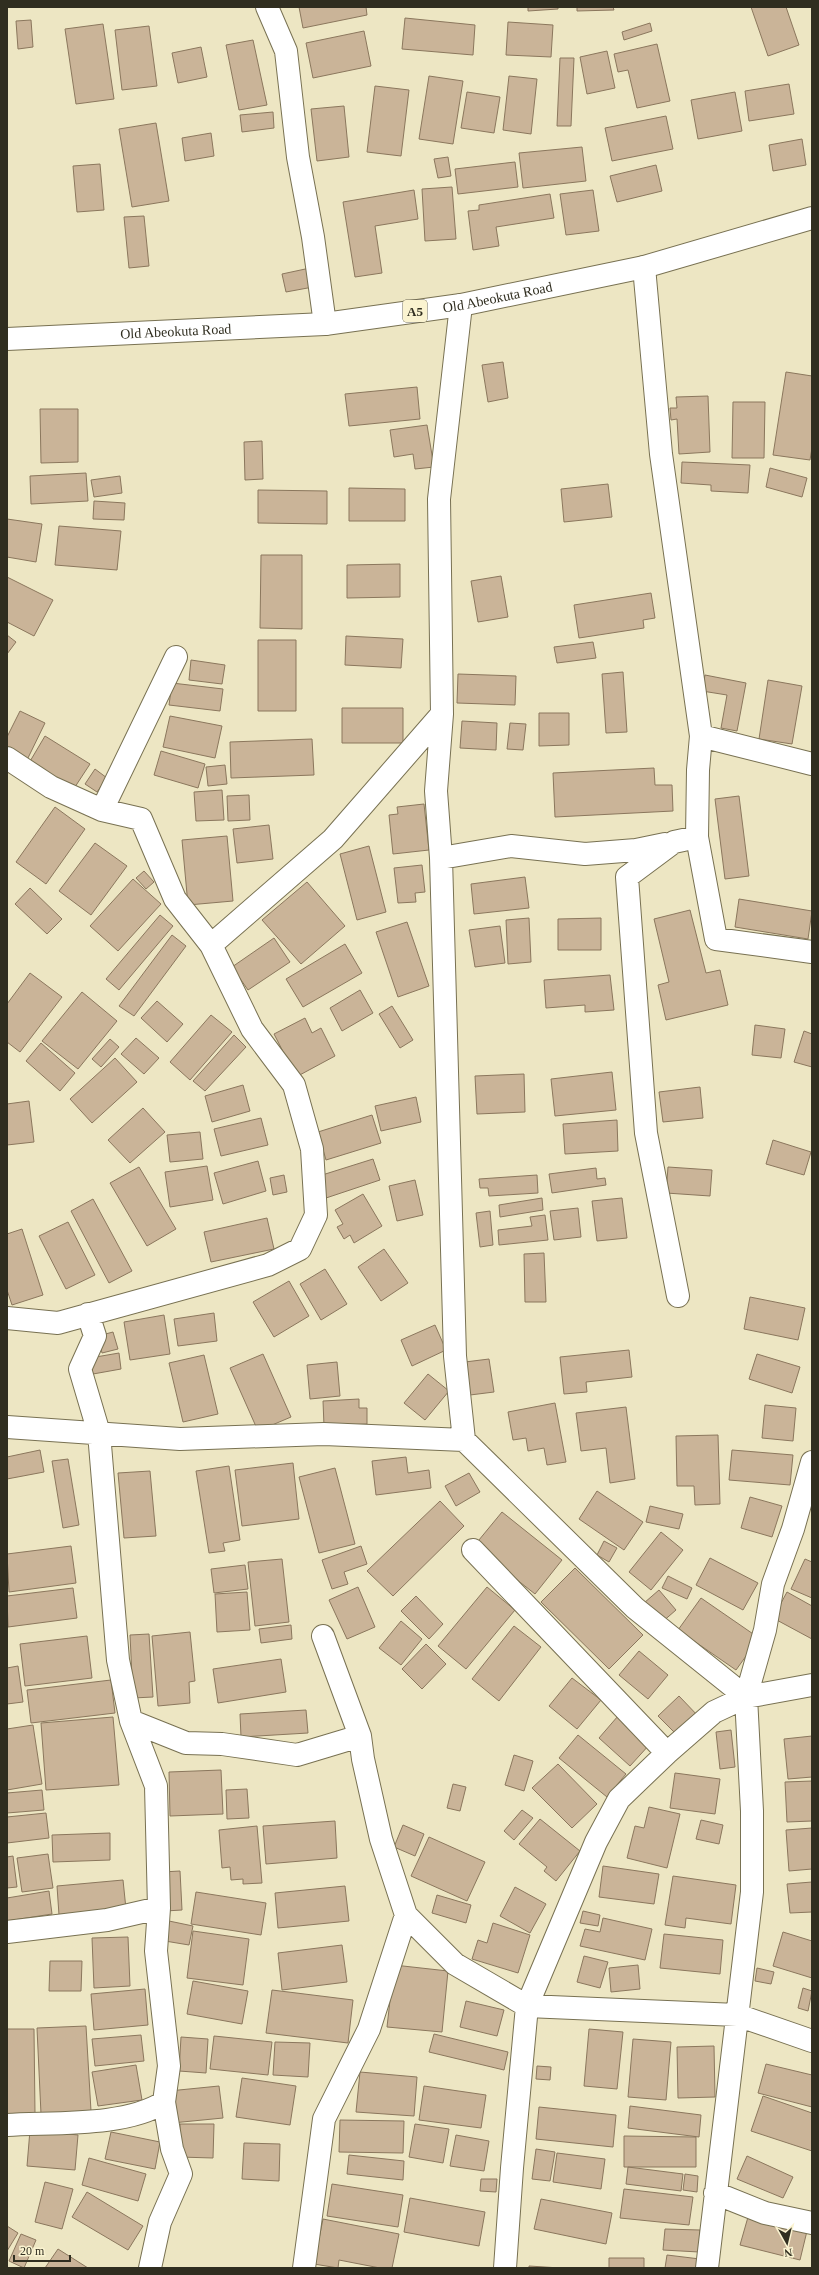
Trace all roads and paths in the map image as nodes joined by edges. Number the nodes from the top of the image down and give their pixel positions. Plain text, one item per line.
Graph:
1 (267, 7) edge
2 (812, 218) edge
3 (644, 267) junction
4 (461, 305) junction
5 (325, 324) junction
6 (7, 339) edge
7 (176, 657) dead end
8 (442, 714) junction
9 (701, 736) junction
10 (7, 758) edge
11 (812, 764) edge
12 (102, 810) junction
13 (697, 837) junction
14 (674, 842) junction
15 (441, 858) junction
16 (211, 945) junction
17 (812, 952) edge
18 (678, 1296) dead end
19 (88, 1314) junction
20 (7, 1318) edge
21 (7, 1428) edge
22 (99, 1433) junction
23 (464, 1440) junction
24 (812, 1462) edge
25 (473, 1550) dead end
26 (323, 1636) dead end
27 (812, 1684) edge
28 (746, 1697) junction
29 (131, 1721) junction
30 (360, 1736) junction
31 (666, 1753) junction
32 (159, 1908) junction
33 (406, 1915) junction
34 (7, 1932) edge
35 (528, 2006) junction
36 (737, 2015) junction
37 (812, 2041) edge
38 (164, 2102) junction
39 (7, 2125) edge
40 (715, 2193) junction
41 (812, 2223) edge
42 (150, 2268) edge
43 (304, 2268) edge
44 (505, 2268) edge
45 (707, 2268) edge

1 - 5 main road
2 - 3 main road, Old Abeokuta Road / A5
3 - 4 main road, Old Abeokuta Road / A5
3 - 9 main road
4 - 5 main road, Old Abeokuta Road / A5
4 - 8 main road
5 - 6 main road, Old Abeokuta Road / A5
7 - 12 main road
8 - 15 main road
8 - 16 main road
9 - 11 main road
9 - 13 main road
10 - 12 main road
12 - 16 main road
13 - 14 main road
13 - 17 main road
14 - 15 main road
14 - 18 main road
15 - 23 main road
16 - 19 main road
19 - 20 main road
19 - 22 main road
21 - 22 main road
22 - 23 main road
22 - 29 main road
23 - 28 main road
24 - 28 main road
25 - 31 main road
26 - 30 main road
27 - 28 main road
28 - 31 main road
28 - 36 main road
29 - 30 main road
29 - 32 main road
30 - 33 main road
31 - 35 main road
32 - 34 main road
32 - 38 main road
33 - 35 main road
33 - 43 main road
35 - 36 main road
35 - 44 main road
36 - 37 main road
36 - 40 main road
38 - 39 main road
38 - 42 main road
40 - 41 main road
40 - 45 main road

